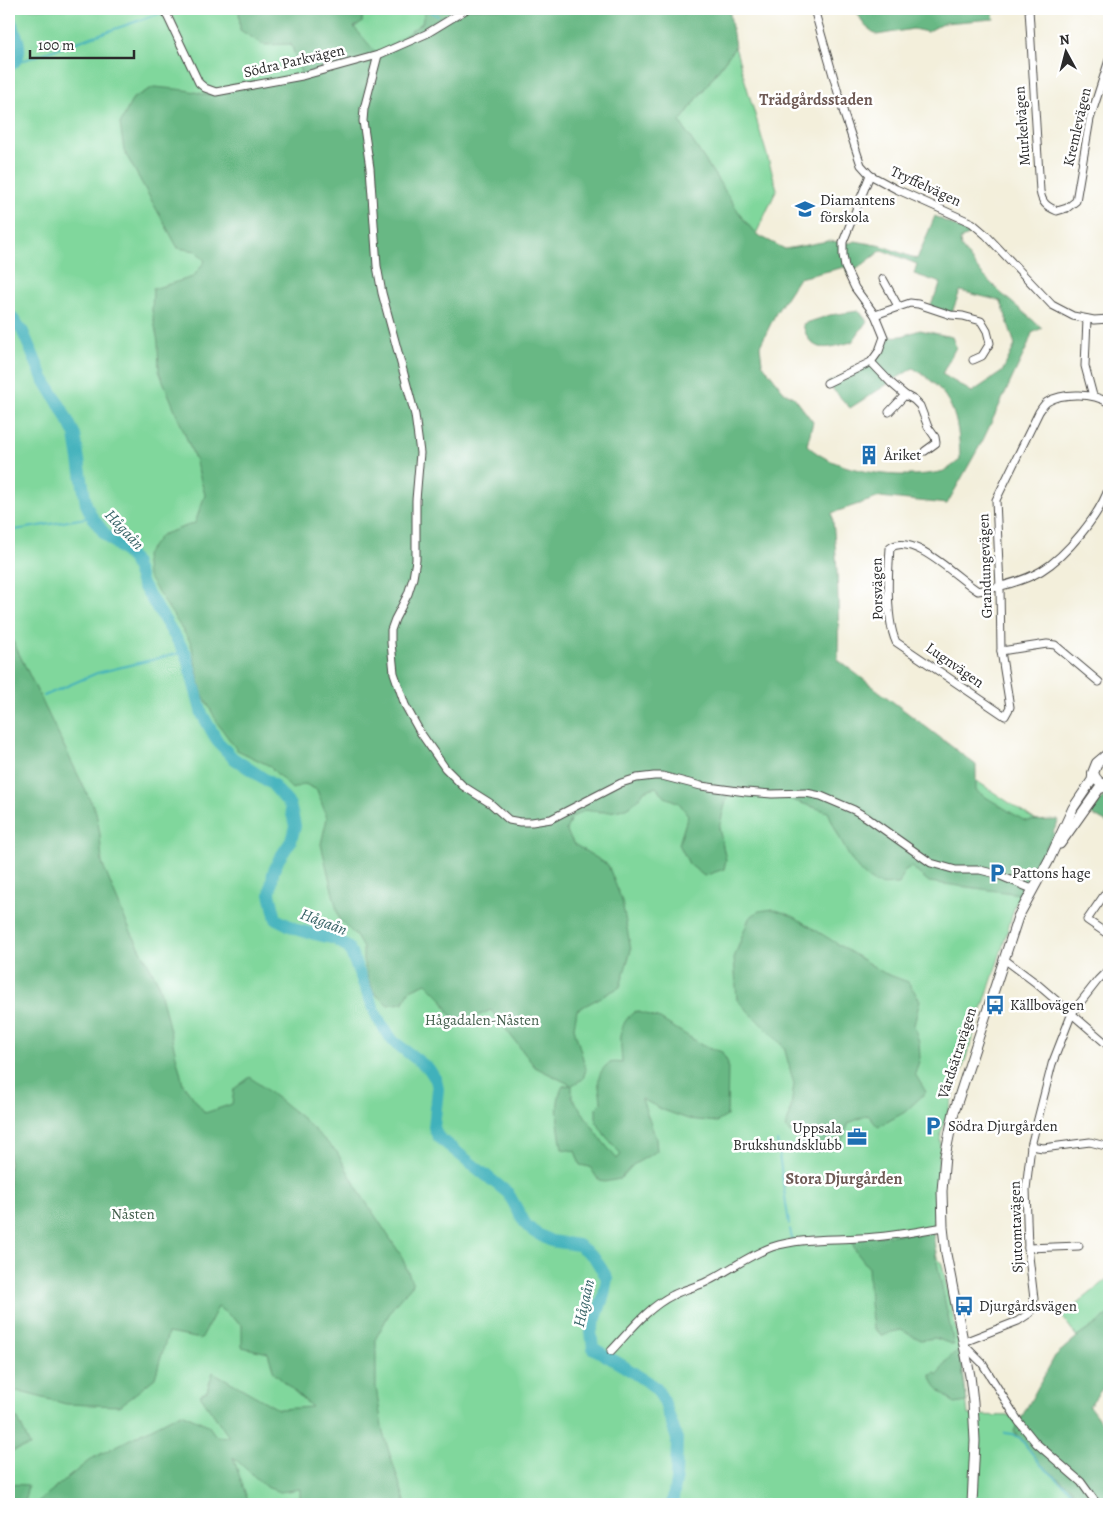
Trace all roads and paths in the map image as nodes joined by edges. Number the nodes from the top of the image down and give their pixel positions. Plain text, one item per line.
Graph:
1 (164, 9) edge
2 (467, 9) edge
3 (814, 9) edge
4 (1029, 9) edge
5 (378, 55) junction
6 (1109, 60) edge
7 (870, 175) junction
8 (1076, 201) joint
9 (883, 279) dead end
10 (898, 306) junction
11 (875, 315) junction
12 (1087, 319) junction
13 (1109, 319) edge
14 (973, 360) dead end
15 (871, 362) junction
16 (827, 383) dead end
17 (905, 395) junction
18 (1092, 396) junction
19 (1109, 403) edge
20 (889, 412) dead end
21 (925, 451) dead end
22 (1109, 487) edge
23 (1000, 587) junction
24 (893, 635) joint
25 (1000, 651) junction
26 (1099, 682) dead end
27 (1005, 716) joint
28 (1107, 757) edge
29 (1093, 773) junction
30 (1108, 786) edge
31 (1048, 860) junction
32 (1109, 888) edge
33 (1032, 890) junction
34 (1109, 935) edge
35 (1004, 959) junction
36 (1109, 969) edge
37 (1072, 1014) junction
38 (1109, 1046) edge
39 (1031, 1146) junction
40 (1109, 1146) edge
41 (943, 1227) junction
42 (1079, 1246) dead end
43 (1028, 1248) junction
44 (964, 1344) junction
45 (611, 1351) dead end
46 (972, 1504) edge
47 (1097, 1504) edge

1 - 5 street, Södra Parkvägen
2 - 5 street, Södra Parkvägen
3 - 7 street, Tryffelvägen
4 - 8 street, Murkelvägen
5 - 33 street
6 - 8 street, Kremlevägen
7 - 11 street
7 - 12 street, Tryffelvägen
9 - 10 street
10 - 11 street
10 - 14 street
11 - 15 street
12 - 13 street, Tryffelvägen
12 - 18 street
15 - 16 street
15 - 17 street
17 - 20 street
17 - 21 street
18 - 19 street, Grandungevägen
18 - 23 street, Grandungevägen
22 - 23 street
23 - 24 street, Porsvägen
23 - 25 street, Grandungevägen
24 - 27 street, Lugnvägen
25 - 26 street
25 - 27 street, Grandungevägen
28 - 29 main road
29 - 30 main road
29 - 31 street, Vårdsätravägen
30 - 31 street, Vårdsätravägen
31 - 33 street, Vårdsätravägen
32 - 34 street
33 - 35 street, Vårdsätravägen
35 - 37 street
35 - 41 street, Vårdsätravägen
36 - 37 street
37 - 38 street
37 - 39 street, Sjutomtavägen
39 - 40 street
39 - 43 street, Sjutomtavägen
41 - 44 street, Vårdsätravägen
41 - 45 street
42 - 43 street
43 - 44 street, Sjutomtavägen
44 - 46 street, Vårdsätravägen
44 - 47 street

